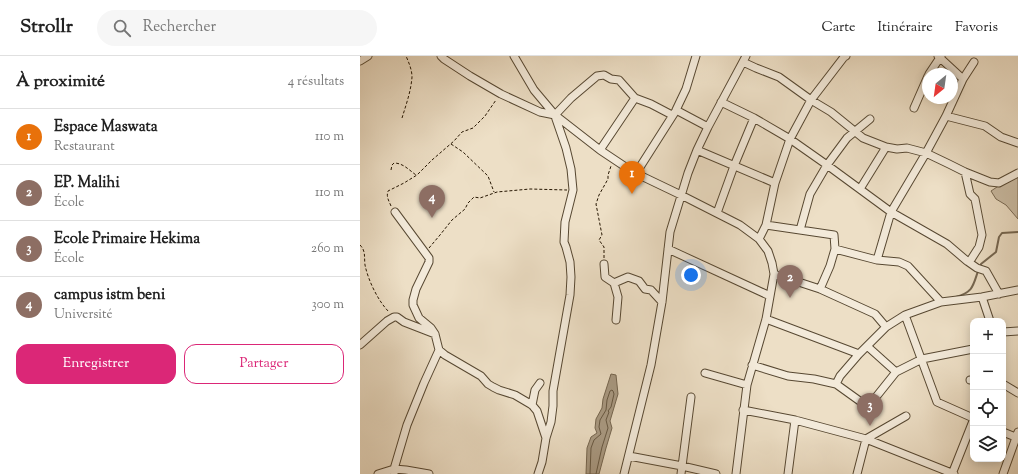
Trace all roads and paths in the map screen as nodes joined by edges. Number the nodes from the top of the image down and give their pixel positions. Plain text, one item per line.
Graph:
1 (368, 56) edge
2 (406, 56) edge
3 (441, 56) edge
4 (514, 56) edge
5 (696, 56) edge
6 (846, 56) edge
7 (939, 56) edge
8 (745, 59) edge
9 (360, 61) edge
10 (974, 62) dead end
11 (932, 68) edge
12 (963, 79) junction
13 (922, 89) edge
14 (501, 94) junction
15 (635, 98) junction
16 (812, 100) junction
17 (721, 102) junction
18 (914, 108) dead end
19 (674, 112) junction
20 (555, 115) junction
21 (946, 116) junction
22 (402, 118) dead end
23 (754, 118) junction
24 (870, 119) dead end
25 (708, 127) junction
26 (855, 131) junction
27 (790, 139) junction
28 (1018, 143) edge
29 (451, 144) junction
30 (886, 147) junction
31 (600, 150) junction
32 (697, 150) junction
33 (926, 153) junction
34 (613, 161) junction
35 (827, 165) junction
36 (734, 166) junction
37 (392, 170) dead end
38 (633, 172) junction
39 (965, 172) junction
40 (1018, 173) edge
41 (417, 175) junction
42 (775, 183) junction
43 (860, 189) junction
44 (573, 190) junction
45 (494, 193) junction
46 (681, 195) junction
47 (395, 212) joint
48 (891, 212) junction
49 (717, 213) junction
50 (766, 225) junction
51 (800, 230) junction
52 (759, 239) junction
53 (360, 245) edge
54 (668, 249) junction
55 (835, 249) junction
56 (425, 252) junction
57 (877, 260) junction
58 (967, 261) junction
59 (604, 264) joint
60 (774, 274) junction
61 (614, 283) junction
62 (820, 290) junction
63 (1018, 290) edge
64 (999, 294) junction
65 (770, 296) junction
66 (982, 297) junction
67 (662, 302) junction
68 (941, 302) junction
69 (905, 315) junction
70 (394, 317) junction
71 (989, 318) edge
72 (766, 319) junction
73 (616, 320) dead end
74 (886, 327) junction
75 (1018, 331) edge
76 (1006, 332) edge
77 (434, 334) junction
78 (360, 345) edge
79 (867, 346) junction
80 (439, 350) junction
81 (970, 350) edge
82 (859, 354) junction
83 (922, 359) junction
84 (752, 365) junction
85 (705, 372) dead end
86 (896, 372) junction
87 (540, 383) dead end
88 (836, 384) junction
89 (747, 385) junction
90 (1006, 386) edge
91 (1018, 393) edge
92 (691, 397) dead end
93 (532, 405) junction
94 (743, 410) junction
95 (906, 416) dead end
96 (970, 418) edge
97 (795, 420) junction
98 (970, 426) edge
99 (1006, 433) edge
100 (1017, 436) edge
101 (546, 438) junction
102 (866, 439) junction
103 (628, 456) junction
104 (682, 466) junction
105 (394, 472) edge
106 (378, 474) edge
107 (430, 474) edge
108 (538, 474) edge
109 (624, 474) edge
110 (681, 474) edge
111 (716, 474) edge
112 (736, 474) edge
113 (788, 474) edge
114 (857, 474) edge
115 (952, 474) edge
116 (1003, 474) edge

1 - 9 street
2 - 22 path
3 - 14 street
4 - 20 street
5 - 19 street
6 - 16 street
7 - 11 street
7 - 12 street
8 - 16 street
8 - 17 street
10 - 12 street
12 - 21 street
13 - 18 street
14 - 20 street
14 - 29 path
15 - 19 street
15 - 20 street
15 - 31 street
16 - 26 street
16 - 27 street
17 - 23 street
17 - 25 street
19 - 25 street
19 - 38 street
20 - 31 street
20 - 44 street
21 - 28 street
21 - 33 street
23 - 27 street
23 - 36 street
24 - 26 street
25 - 32 street
26 - 30 street
26 - 35 street
27 - 35 street
27 - 42 street
29 - 41 path
29 - 45 path
30 - 33 street
30 - 43 street
31 - 34 street
32 - 36 street
32 - 46 street
33 - 39 street
33 - 48 street
34 - 38 street
34 - 59 path
35 - 43 street
35 - 51 street
36 - 42 street
36 - 49 street
37 - 41 path
38 - 46 street
39 - 40 street
39 - 58 street
41 - 47 path
42 - 50 street
43 - 48 street
44 - 45 path
44 - 101 street
45 - 56 path
46 - 49 street
46 - 54 street
47 - 56 street
48 - 57 street
48 - 58 street
49 - 52 street
50 - 51 street
50 - 52 street
51 - 55 street
52 - 60 street
53 - 70 path
54 - 65 street
54 - 67 street
55 - 57 street
55 - 62 street
56 - 77 street
57 - 68 street
58 - 64 street
59 - 61 street
60 - 62 street
60 - 65 street
61 - 67 street
61 - 73 street
62 - 74 street
63 - 64 street
64 - 66 street
65 - 72 street
66 - 68 street
66 - 71 street
67 - 103 street
68 - 69 street
69 - 74 street
69 - 83 street
70 - 77 street
70 - 78 street
72 - 82 street
72 - 84 street
74 - 79 street
75 - 76 street
77 - 80 street
79 - 82 street
79 - 86 street
80 - 93 street
80 - 105 street
81 - 83 street
82 - 88 street
83 - 86 street
83 - 96 street
84 - 88 street
84 - 89 street
85 - 89 street
86 - 88 street
87 - 93 street
89 - 94 street
90 - 91 street
92 - 104 street
93 - 101 street
94 - 97 street
94 - 112 street
95 - 102 street
97 - 102 street
97 - 113 street
98 - 115 street
99 - 100 street
100 - 116 street
101 - 108 street
102 - 114 street
102 - 115 street
103 - 104 street
103 - 109 street
104 - 110 street
104 - 111 street
105 - 106 street
105 - 107 street

